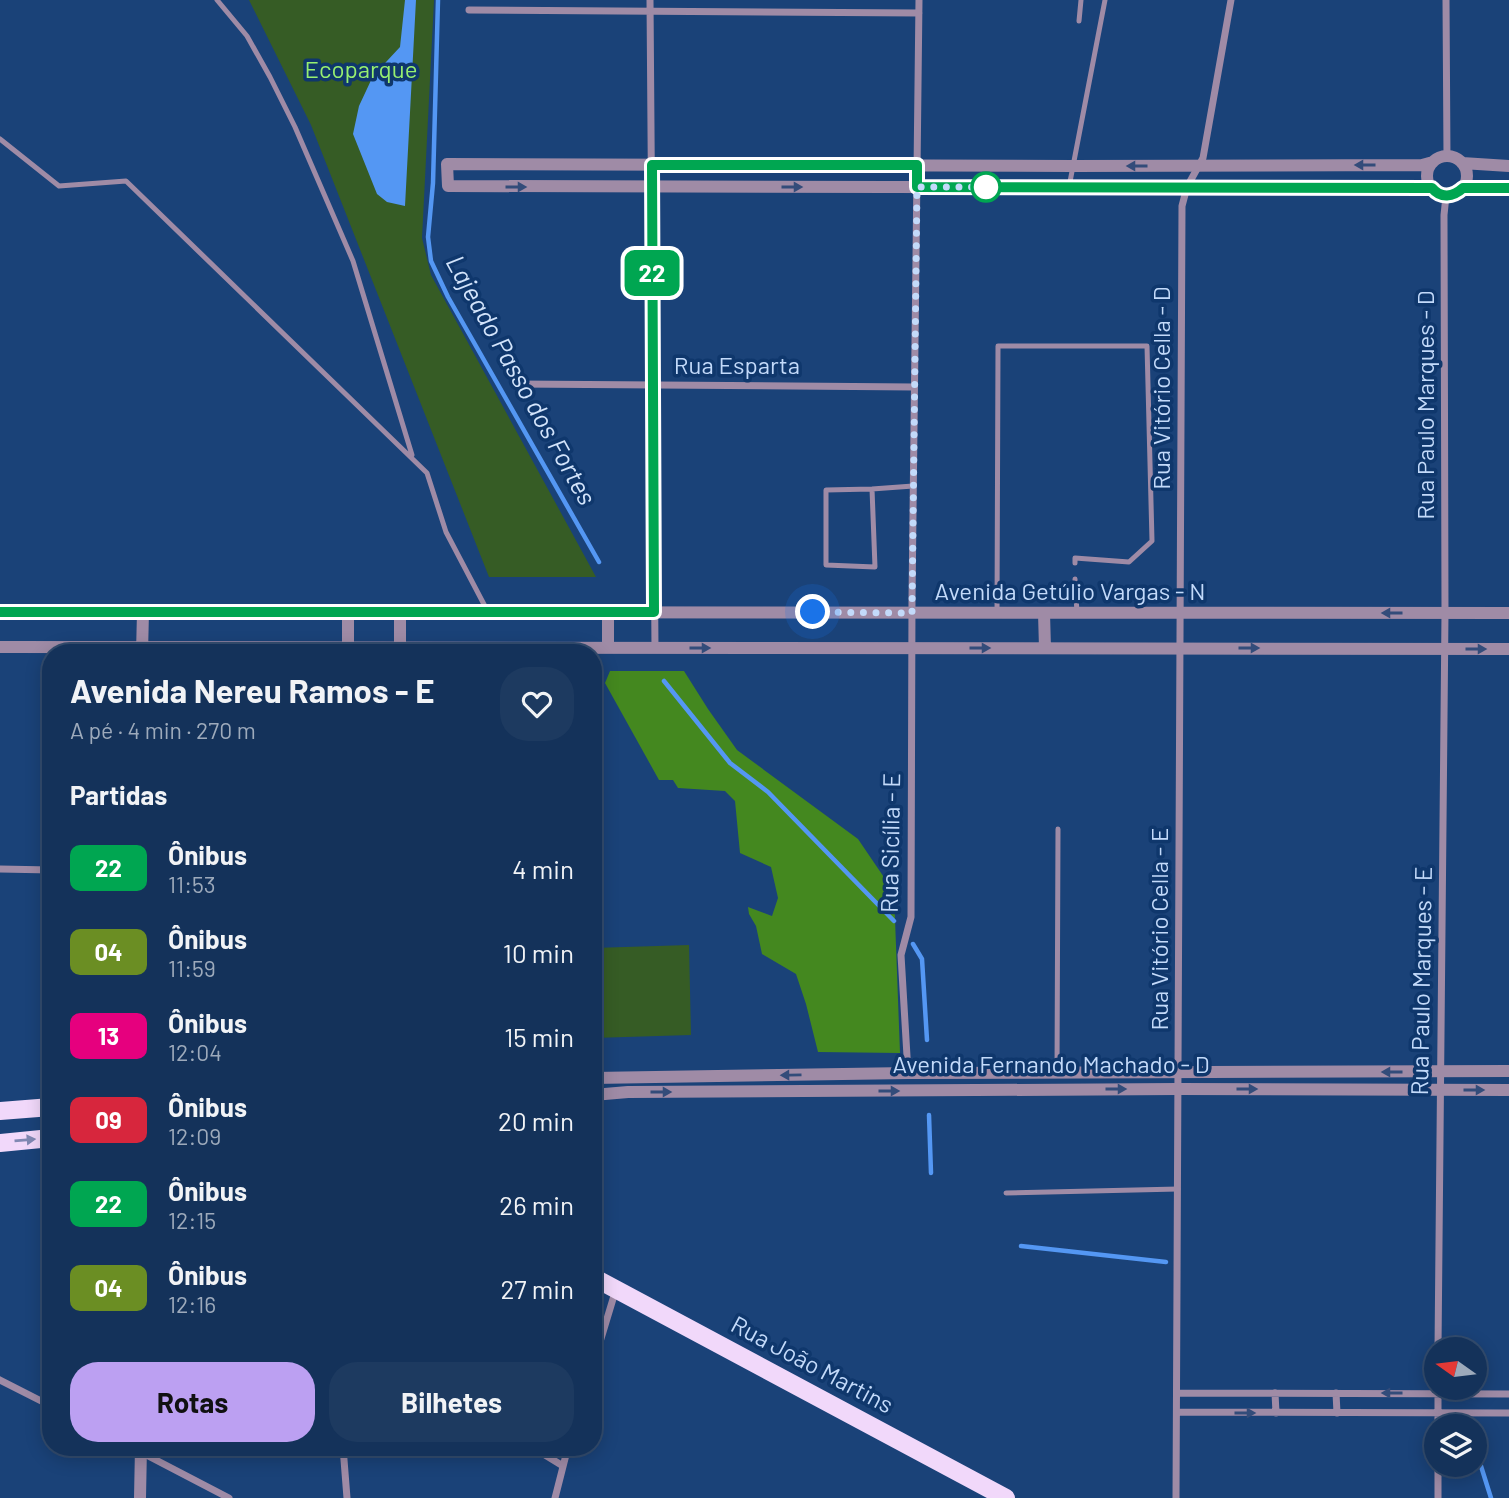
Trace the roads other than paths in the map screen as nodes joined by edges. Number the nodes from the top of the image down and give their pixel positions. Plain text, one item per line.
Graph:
1 (217, 0) edge
2 (650, 0) edge
3 (919, 0) edge
4 (1081, 0) edge
5 (1105, 0) edge
6 (1231, 0) edge
7 (1446, 0) edge
8 (470, 10) dead end
9 (650, 11) junction
10 (919, 13) junction
11 (1079, 21) dead end
12 (0, 139) edge
13 (1447, 157) junction
14 (1433, 162) junction
15 (1462, 163) junction
16 (556, 165) junction
17 (652, 165) junction
18 (767, 165) junction
19 (917, 165) junction
20 (1073, 166) junction
21 (1199, 166) junction
22 (1509, 166) edge
23 (556, 187) junction
24 (652, 187) junction
25 (766, 187) junction
26 (917, 187) junction
27 (1069, 187) junction
28 (1187, 187) junction
29 (1432, 188) junction
30 (1463, 188) junction
31 (1509, 188) edge
32 (1446, 196) junction
33 (516, 384) dead end
34 (653, 385) junction
35 (915, 387) junction
36 (412, 458) junction
37 (913, 485) junction
38 (872, 489) junction
39 (1074, 564) dead end
40 (1075, 579) dead end
41 (0, 612) edge
42 (143, 612) junction
43 (348, 612) junction
44 (400, 612) junction
45 (488, 612) junction
46 (608, 612) junction
47 (654, 612) junction
48 (912, 613) junction
49 (997, 613) junction
50 (1044, 613) junction
51 (1077, 613) junction
52 (1181, 613) junction
53 (1445, 613) junction
54 (1509, 613) edge
55 (142, 644) edge
56 (348, 644) edge
57 (400, 644) edge
58 (0, 647) edge
59 (42, 648) edge
60 (602, 648) edge
61 (608, 648) junction
62 (655, 648) junction
63 (912, 648) junction
64 (1045, 648) junction
65 (1181, 648) junction
66 (1444, 649) junction
67 (1509, 649) edge
68 (1058, 828) dead end
69 (0, 869) edge
70 (42, 870) edge
71 (1441, 1071) junction
72 (1509, 1071) edge
73 (1178, 1072) junction
74 (908, 1073) junction
75 (1057, 1073) junction
76 (747, 1076) junction
77 (602, 1078) edge
78 (1178, 1089) junction
79 (1441, 1090) junction
80 (1509, 1090) edge
81 (746, 1091) junction
82 (602, 1094) edge
83 (42, 1108) edge
84 (0, 1111) edge
85 (42, 1139) edge
86 (0, 1143) edge
87 (1178, 1189) junction
88 (1006, 1193) dead end
89 (602, 1281) edge
90 (616, 1288) junction
91 (602, 1335) edge
92 (1438, 1337) edge
93 (0, 1380) edge
94 (1424, 1391) edge
95 (1177, 1393) junction
96 (1275, 1393) junction
97 (1336, 1393) junction
98 (1488, 1393) edge
99 (1509, 1394) edge
100 (1438, 1400) edge
101 (42, 1401) edge
102 (1177, 1412) junction
103 (1276, 1413) junction
104 (1337, 1413) junction
105 (1438, 1413) junction
106 (1509, 1413) edge
107 (137, 1456) edge
108 (150, 1456) edge
109 (344, 1456) edge
110 (546, 1456) edge
111 (566, 1456) edge
112 (563, 1466) junction
113 (1438, 1477) edge
114 (140, 1498) edge
115 (229, 1498) edge
116 (346, 1498) edge
117 (555, 1498) edge
118 (1006, 1498) edge
119 (1176, 1498) edge
120 (1438, 1498) edge

1 - 36 lane
2 - 9 street
3 - 10 street, Rua Sicília - E
4 - 11 lane
5 - 20 lane
6 - 21 street, Rua Vitório Cella - D
7 - 13 street
8 - 9 street
9 - 10 street
9 - 17 street
10 - 19 street, Rua Sicília - E
12 - 36 lane
13 - 14 street
13 - 15 street
14 -> 21 street
14 - 29 street
15 - 22 street
15 - 30 street
16 - 17 street
16 - 23 street
16 -> 23 street
17 - 18 street
17 - 24 street
18 - 19 street
18 - 25 street
19 - 20 street
19 - 26 street, Rua Sicília - E
21 -> 20 street
20 - 27 lane
21 - 28 street, Rua Vitório Cella - D
23 - 24 street
24 - 25 street
24 - 34 street
25 -> 26 street
26 - 27 street
26 - 35 street, Rua Sicília - E
27 - 28 street
28 - 29 street
28 - 52 street, Rua Vitório Cella - D
29 - 32 street
30 - 31 street
30 - 32 street
32 - 53 street, Rua Paulo Marques - D
33 - 34 street, Rua Esparta
34 - 35 street, Rua Esparta
34 - 47 street
35 - 37 street, Rua Sicília - E
36 - 45 lane
37 - 38 lane
37 - 48 street, Rua Sicília - E
38 - 38 lane
39 - 49 lane
40 - 51 lane
41 - 42 street, Avenida Getúlio Vargas - N
42 - 43 street, Avenida Getúlio Vargas - N
42 - 55 street
43 - 44 street, Avenida Getúlio Vargas - N
43 - 56 street
44 - 45 street, Avenida Getúlio Vargas - N
44 - 57 street
45 - 46 street, Avenida Getúlio Vargas - N
46 - 47 street, Avenida Getúlio Vargas - N
46 - 61 street
47 - 48 street, Avenida Getúlio Vargas - N
47 - 62 street
48 - 49 street, Avenida Getúlio Vargas - N
48 - 63 street, Rua Sicília - E
49 - 50 street, Avenida Getúlio Vargas - N
50 - 51 street, Avenida Getúlio Vargas - N
50 - 64 street
51 - 52 street, Avenida Getúlio Vargas - N
53 -> 52 street, Avenida Getúlio Vargas - N
52 - 65 street, Rua Vitório Cella - E
53 - 54 street, Avenida Getúlio Vargas - N
53 - 66 street, Rua Paulo Marques - E
58 - 59 street
60 - 61 street
61 - 62 street
62 -> 63 street
63 -> 64 street
63 - 74 street, Rua Sicília - E
64 - 65 street
65 -> 66 street
65 - 73 street, Rua Vitório Cella - E
66 -> 67 street
66 - 71 street, Rua Paulo Marques - E
68 - 75 lane
69 - 70 street
71 - 72 street, Avenida Fernando Machado - D
71 -> 73 street, Avenida Fernando Machado - D
71 - 79 street, Rua Paulo Marques - E
73 - 75 street, Avenida Fernando Machado - D
73 - 78 street, Rua Vitório Cella - E
74 - 75 street, Avenida Fernando Machado - D
74 -> 76 street, Avenida Fernando Machado - D
76 - 77 street, Avenida Fernando Machado - D
76 - 81 lane
78 -> 79 street, Avenida Fernando Machado - D
81 -> 78 street, Avenida Fernando Machado - D
78 - 87 street, Rua Vitório Cella - E
79 -> 80 street, Avenida Fernando Machado - D
79 - 92 street, Rua Paulo Marques - E
82 -> 81 street, Avenida Fernando Machado - D
83 - 84 main road
86 -> 85 main road
87 - 88 lane
87 - 95 street, Rua Vitório Cella - E
89 - 90 main road, Rua João Martins
90 - 91 street
90 - 118 main road, Rua João Martins
93 - 101 street
94 -> 97 street
95 - 96 street
95 - 102 street, Rua Vitório Cella - E
96 - 97 street
96 - 103 street
97 - 104 street
98 - 99 street
100 - 105 street
102 -> 103 street
102 - 119 street, Rua Vitório Cella - E
103 - 104 street
104 - 105 street
105 - 106 street
107 - 114 street
108 - 115 street
109 - 116 street
110 - 112 street
111 - 112 street
112 - 117 street
113 - 120 street

